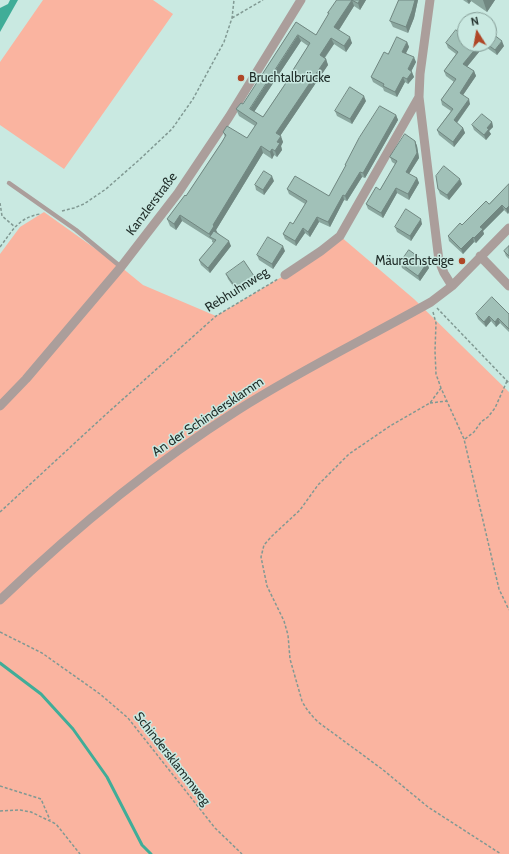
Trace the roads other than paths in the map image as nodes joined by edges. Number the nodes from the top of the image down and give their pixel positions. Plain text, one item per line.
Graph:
1 (301, 0) edge
2 (430, 0) edge
3 (419, 97) junction
4 (9, 183) dead end
5 (509, 228) edge
6 (480, 256) junction
7 (121, 267) junction
8 (285, 275) road end
9 (452, 286) junction
10 (509, 286) edge
11 (0, 406) edge
12 (0, 600) edge

1 - 7 street, Kanzlerstraße
2 - 3 street
3 - 8 street, Rebhuhnweg
3 - 9 street
4 - 7 lane
5 - 6 street, An der Schindersklamm
6 - 9 street, An der Schindersklamm
6 - 10 street
7 - 11 street, Kanzlerstraße
9 - 12 street, An der Schindersklamm

